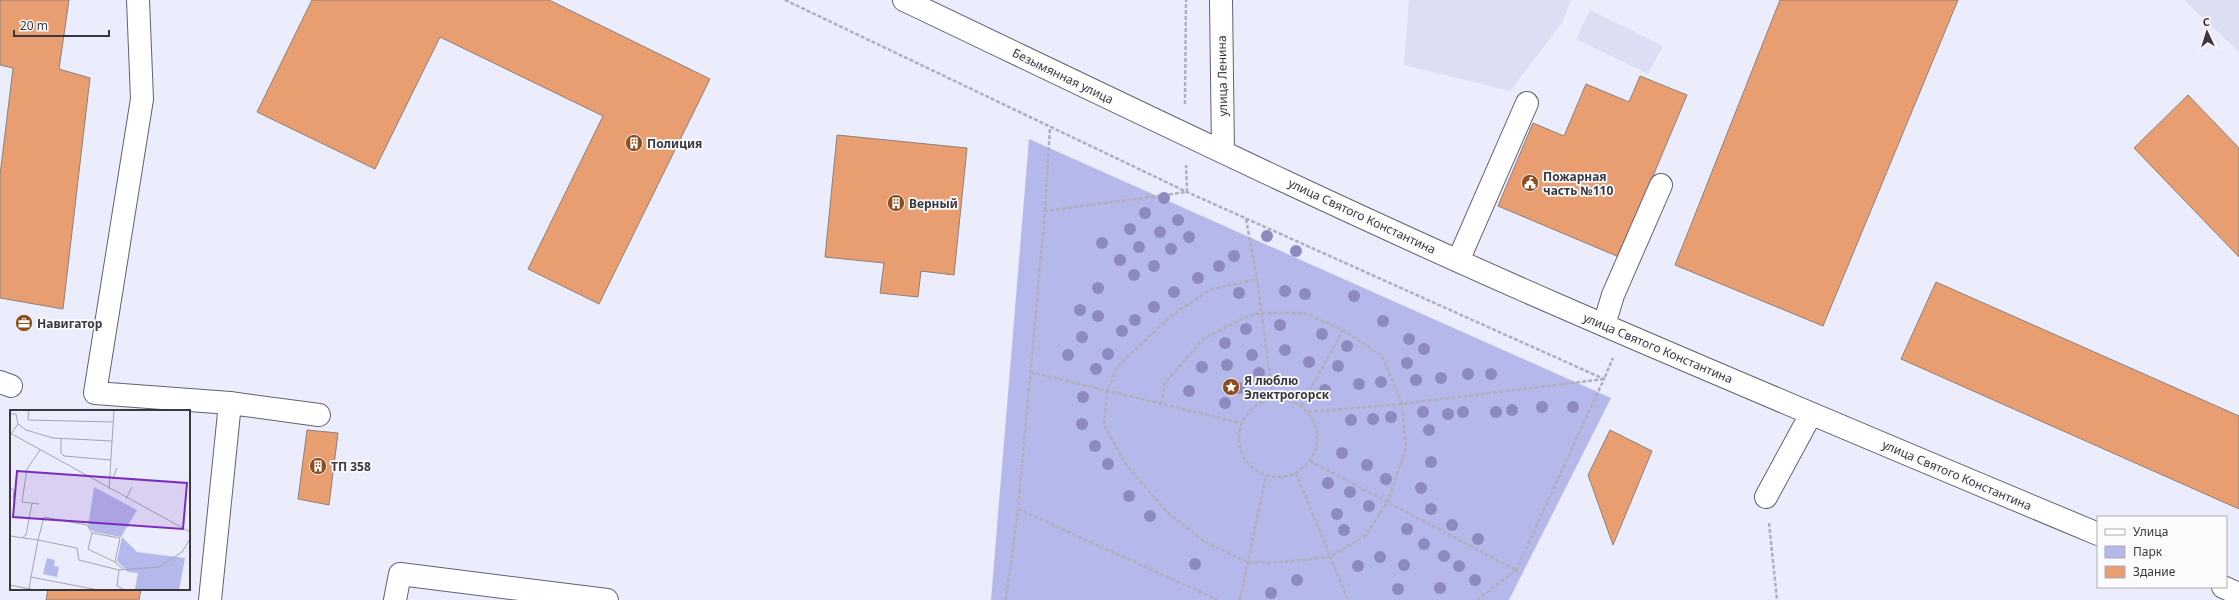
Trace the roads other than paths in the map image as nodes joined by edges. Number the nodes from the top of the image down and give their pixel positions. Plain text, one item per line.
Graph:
1 (138, 0) edge
2 (904, 0) edge
3 (1221, 0) edge
4 (1527, 102) dead end
5 (1223, 152) junction
6 (1661, 185) dead end
7 (1458, 261) junction
8 (1604, 325) junction
9 (230, 403) junction
10 (1811, 414) junction
11 (318, 415) dead end
12 (1766, 497) road end
13 (2097, 534) edge
14 (2225, 588) edge
15 (2239, 594) edge
16 (210, 600) edge
17 (395, 600) edge
18 (607, 600) edge

1 - 9 street
2 - 5 street, Безымянная улица
3 - 5 street, улица Ленина
4 - 7 street
5 - 7 street, улица Святого Константина
6 - 8 street
7 - 8 street, улица Святого Константина
8 - 10 street, улица Святого Константина
9 - 11 street
9 - 16 street
10 - 12 street
10 - 13 street, улица Святого Константина
14 - 15 street
17 - 18 street

